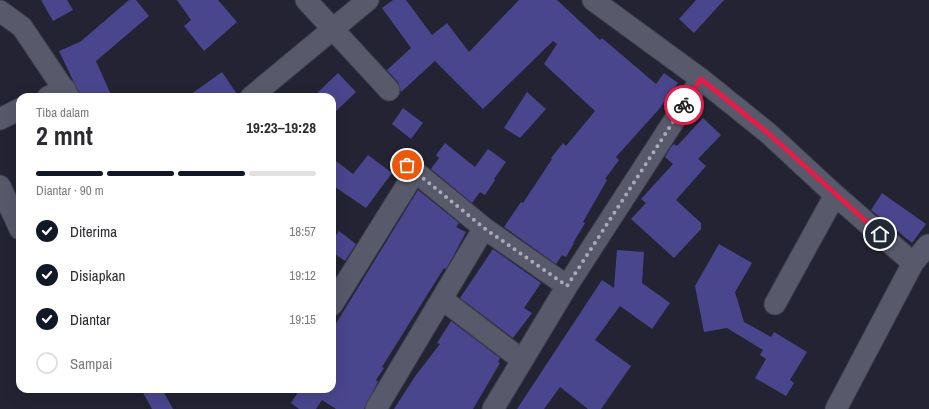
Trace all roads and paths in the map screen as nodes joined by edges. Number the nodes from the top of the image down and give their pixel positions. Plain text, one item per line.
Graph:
1 (306, 0) edge
2 (368, 0) edge
3 (593, 0) edge
4 (0, 11) edge
5 (333, 29) junction
6 (701, 79) junction
7 (389, 90) dead end
8 (60, 93) edge
9 (256, 93) edge
10 (16, 112) edge
11 (0, 118) edge
12 (0, 186) edge
13 (835, 195) junction
14 (16, 220) edge
15 (484, 228) junction
16 (929, 245) edge
17 (913, 263) junction
18 (567, 286) junction
19 (336, 298) edge
20 (442, 298) junction
21 (775, 304) dead end
22 (522, 360) junction
23 (376, 409) edge
24 (493, 409) edge
25 (836, 409) edge

1 - 5 street
2 - 5 street
3 - 6 street
4 - 8 street
5 - 7 street
5 - 9 street
6 - 13 street
6 - 18 street
10 - 11 street
12 - 14 street
13 - 17 street
13 - 21 street
15 - 18 street
15 - 19 street
15 - 20 street
16 - 17 street
17 - 25 street
18 - 22 street
20 - 22 street
20 - 23 street
22 - 24 street

